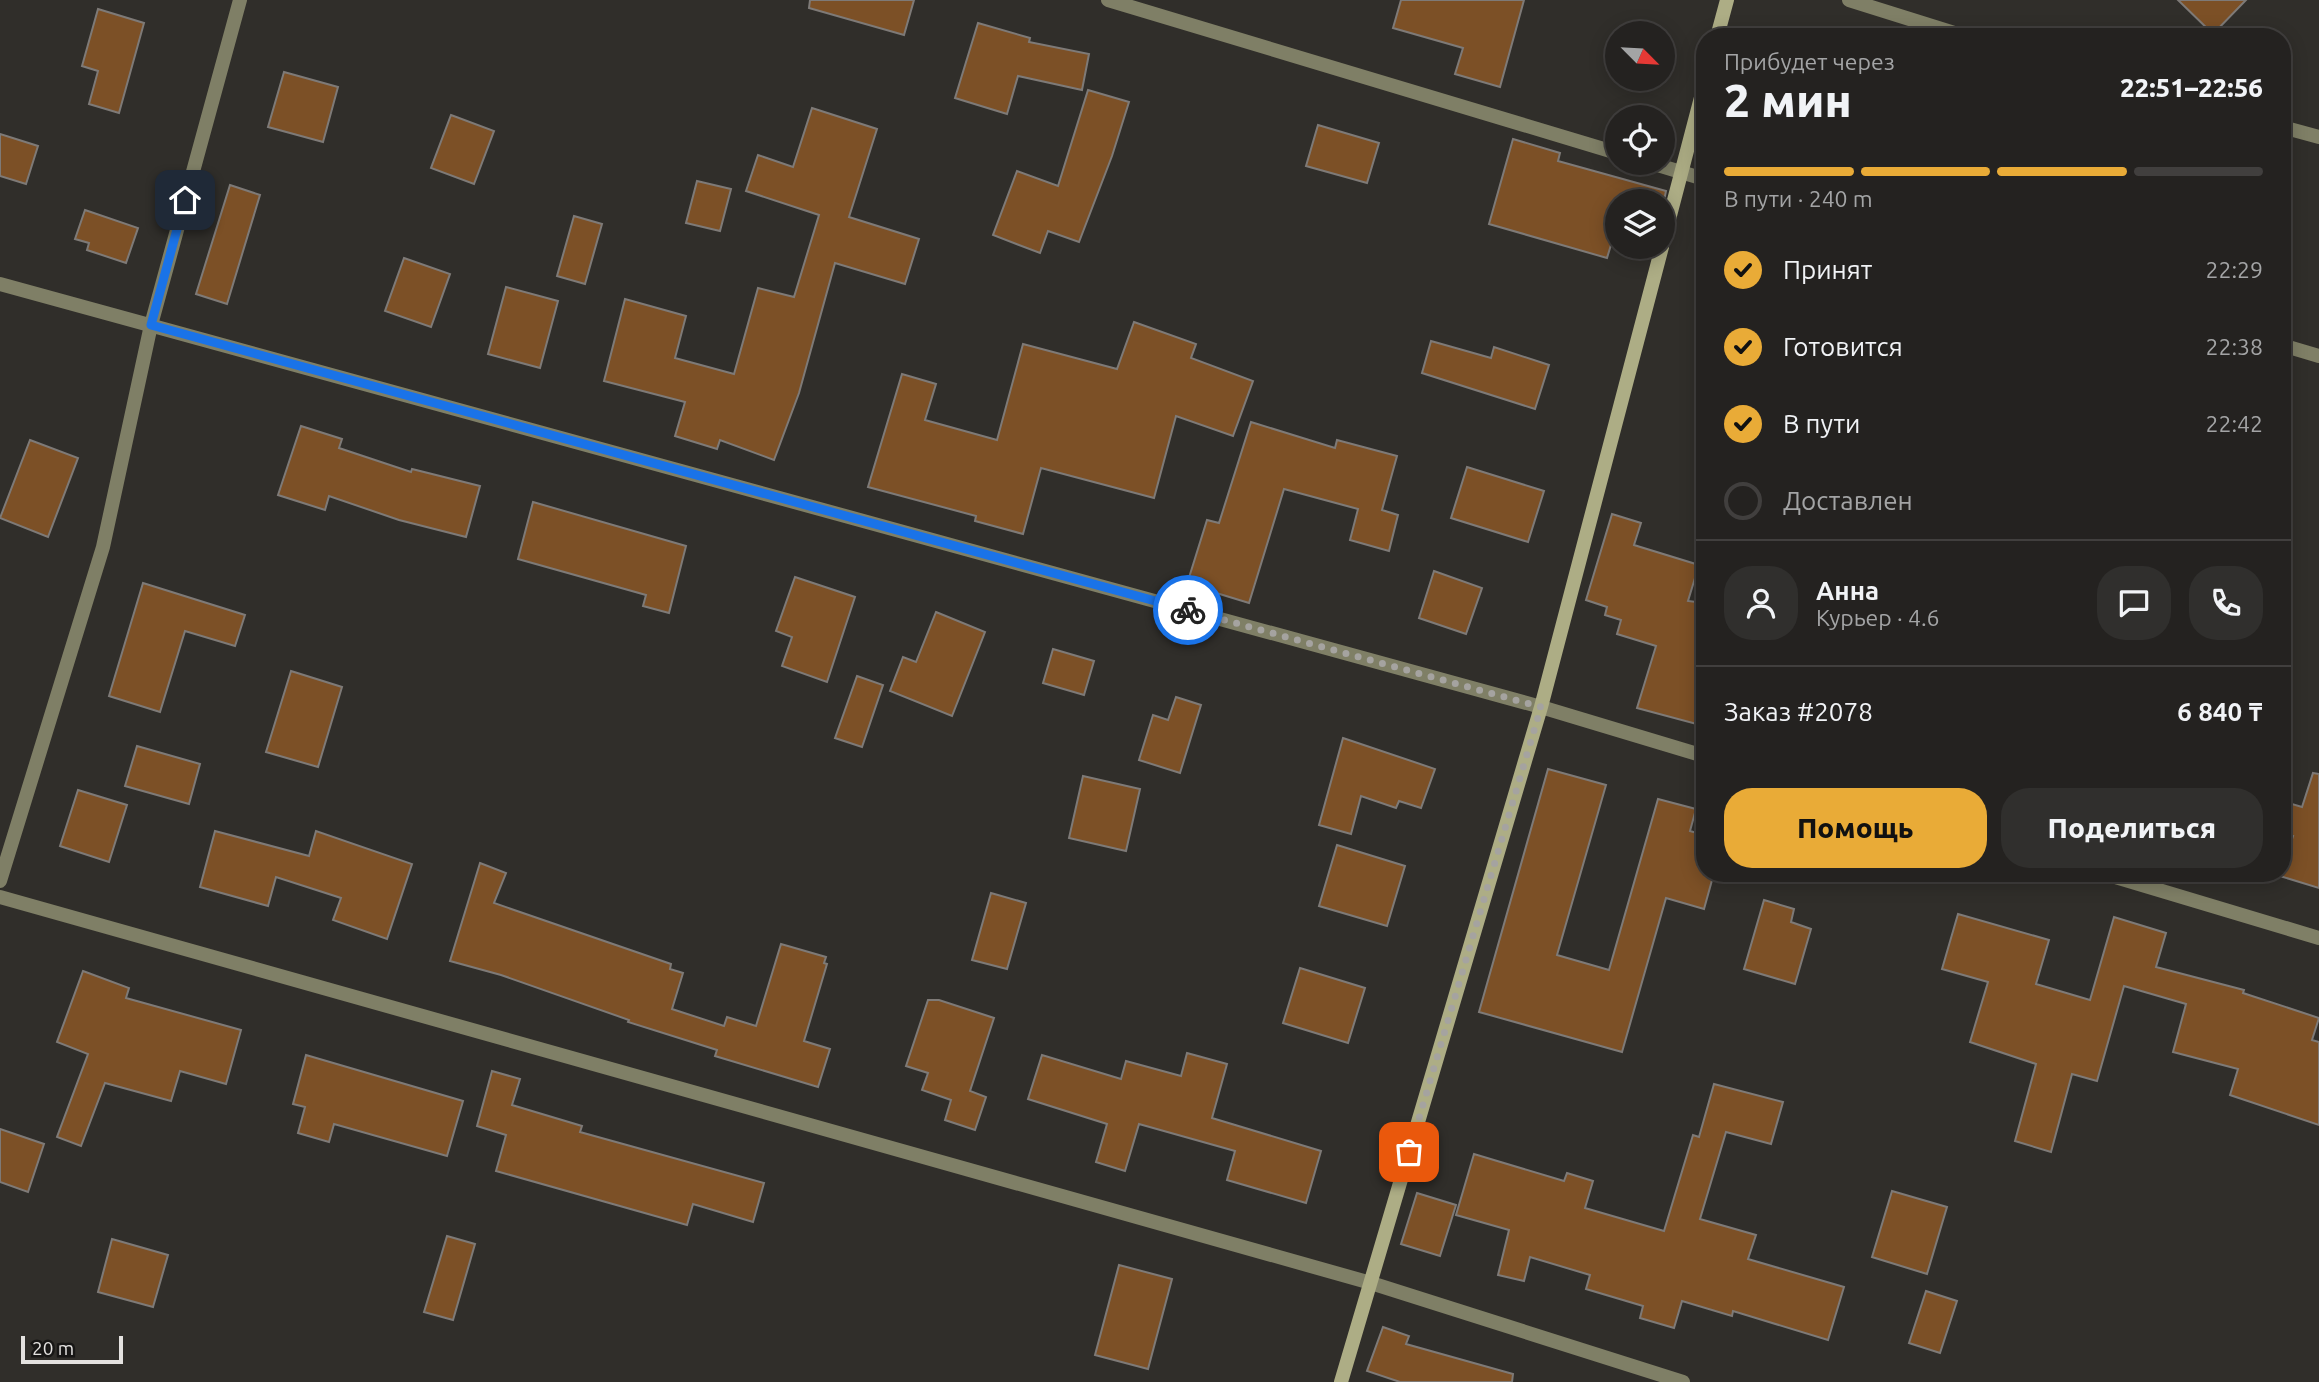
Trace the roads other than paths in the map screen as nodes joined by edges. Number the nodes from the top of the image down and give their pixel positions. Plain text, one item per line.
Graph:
1 (240, 0) edge
2 (1108, 0) edge
3 (1727, 0) edge
4 (1849, 0) edge
5 (1719, 28) edge
6 (1938, 28) edge
7 (1696, 117) edge
8 (2291, 130) edge
9 (2319, 138) edge
10 (1605, 149) edge
11 (1675, 170) edge
12 (1682, 172) junction
13 (1696, 176) edge
14 (1675, 198) edge
15 (1659, 259) edge
16 (0, 284) edge
17 (151, 325) junction
18 (2291, 348) edge
19 (2319, 356) edge
20 (1541, 707) junction
21 (1696, 754) edge
22 (0, 881) edge
23 (2133, 882) edge
24 (0, 897) edge
25 (2319, 937) edge
26 (1371, 1283) junction
27 (1341, 1382) edge
28 (1683, 1382) edge

1 - 17 street
2 - 10 street
3 - 5 street
4 - 6 street
7 - 12 street
8 - 9 street
11 - 12 street
12 - 13 street
12 - 14 street
15 - 20 street
16 - 17 street
17 - 20 street
17 - 22 street
18 - 19 street
20 - 21 street
20 - 26 street
23 - 25 street
24 - 26 street
26 - 27 street
26 - 28 street

